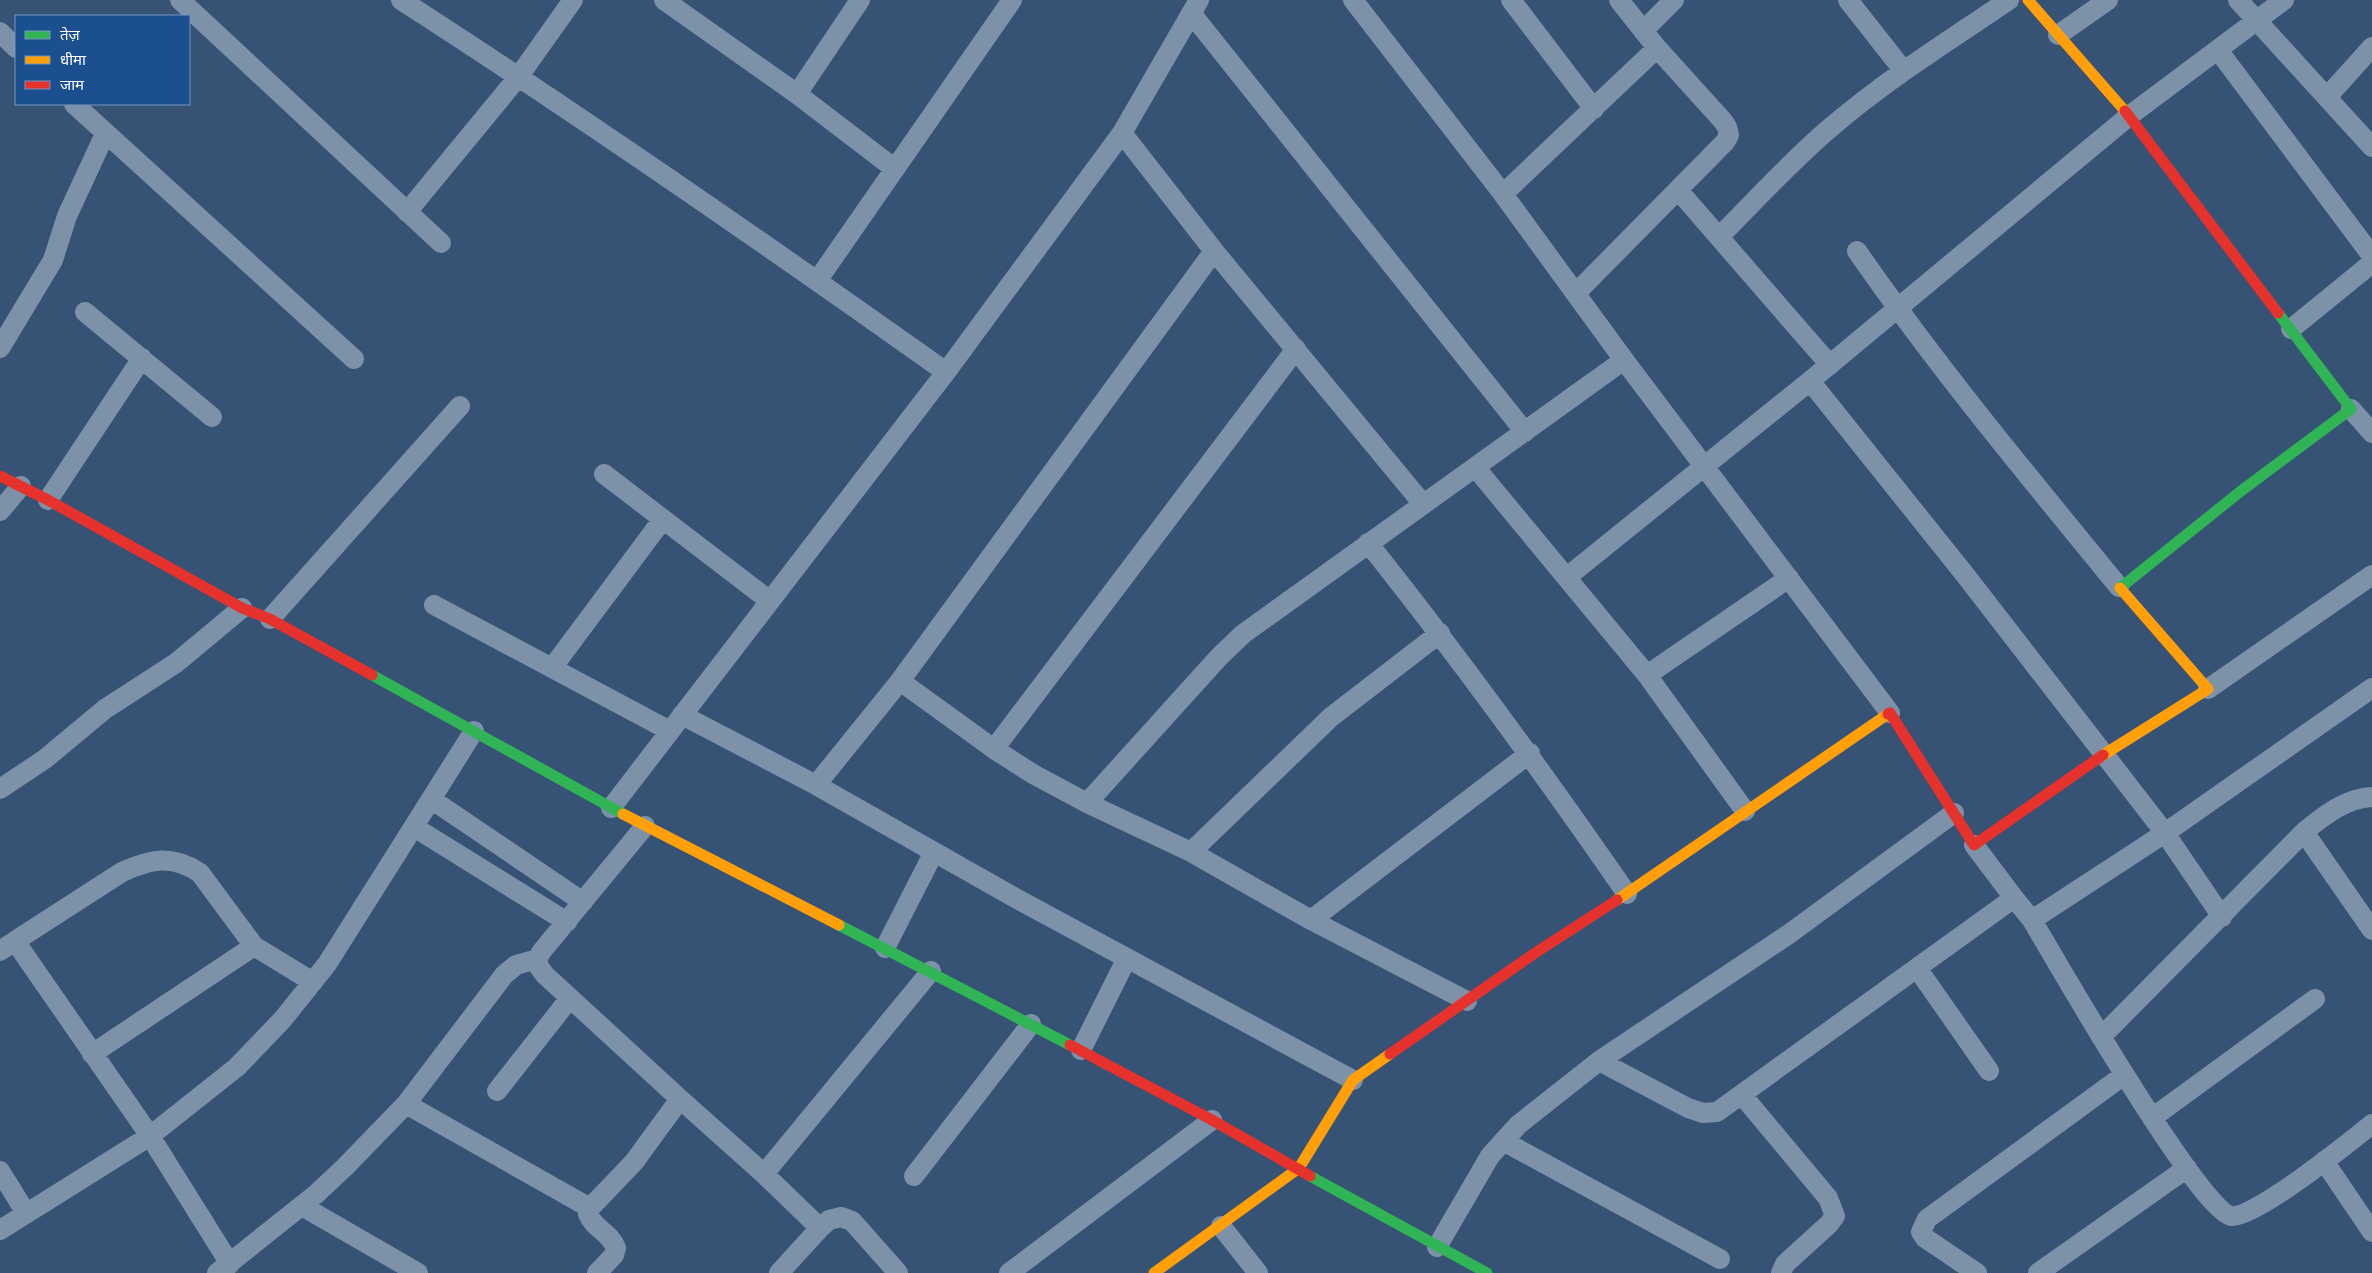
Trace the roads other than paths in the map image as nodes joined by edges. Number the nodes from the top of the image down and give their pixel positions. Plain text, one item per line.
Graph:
1 (180, 0) edge
2 (401, 0) edge
3 (573, 0) edge
4 (664, 0) edge
5 (860, 0) edge
6 (1012, 0) edge
7 (1353, 0) edge
8 (1511, 0) edge
9 (1619, 0) edge
10 (1674, 0) edge
11 (1848, 0) edge
12 (2009, 0) edge
13 (2028, 0) edge
14 (2108, 0) edge
15 (2238, 0) edge
16 (2284, 0) edge
17 (1195, 6) edge
18 (2256, 22) junction
19 (1643, 31) junction
20 (2058, 35) junction
21 (2372, 46) edge
22 (1656, 48) junction
23 (2218, 50) junction
24 (1903, 70) junction
25 (519, 76) junction
26 (797, 94) junction
27 (2327, 97) junction
28 (75, 105) edge
29 (1594, 109) junction
30 (2129, 116) junction
31 (1122, 133) junction
32 (105, 134) junction
33 (2372, 147) edge
34 (896, 168) junction
35 (1678, 190) junction
36 (1503, 194) junction
37 (407, 212) junction
38 (1719, 237) junction
39 (441, 243) dead end
40 (1214, 251) junction
41 (1857, 251) dead end
42 (2372, 256) edge
43 (2372, 263) edge
44 (817, 281) junction
45 (1576, 293) junction
46 (1897, 309) junction
47 (85, 312) dead end
48 (2291, 329) junction
49 (0, 348) edge
50 (1296, 350) junction
51 (142, 358) junction
52 (354, 358) dead end
53 (1624, 360) junction
54 (1830, 364) junction
55 (946, 372) junction
56 (1810, 381) junction
57 (460, 406) dead end
58 (2351, 409) junction
59 (212, 416) dead end
60 (1525, 432) junction
61 (2372, 433) edge
62 (1705, 465) junction
63 (1475, 467) junction
64 (604, 474) dead end
65 (0, 476) edge
66 (21, 486) junction
67 (48, 500) junction
68 (1423, 504) junction
69 (0, 511) edge
70 (663, 519) junction
71 (1368, 543) junction
72 (2372, 575) edge
73 (1567, 577) junction
74 (1789, 578) junction
75 (2119, 587) junction
76 (770, 601) junction
77 (434, 605) dead end
78 (242, 608) junction
79 (270, 618) junction
80 (1440, 633) junction
81 (552, 668) junction
82 (1647, 675) junction
83 (900, 681) junction
84 (2372, 688) edge
85 (2208, 690) junction
86 (1890, 713) junction
87 (676, 723) junction
88 (474, 731) junction
89 (994, 749) junction
90 (1530, 753) junction
91 (2104, 755) junction
92 (816, 785) junction
93 (0, 789) edge
94 (2372, 797) edge
95 (431, 799) junction
96 (1087, 803) junction
97 (611, 808) junction
98 (1745, 811) junction
99 (1954, 813) junction
100 (646, 826) junction
101 (414, 827) junction
102 (2304, 832) junction
103 (2165, 833) junction
104 (1974, 845) junction
105 (934, 852) junction
106 (1191, 852) junction
107 (1627, 894) junction
108 (2014, 898) junction
109 (583, 902) junction
110 (2222, 917) junction
111 (1311, 920) junction
112 (2032, 920) junction
113 (567, 922) junction
114 (2372, 930) edge
115 (8, 946) edge
116 (254, 946) junction
117 (885, 948) junction
118 (1127, 958) junction
119 (538, 959) junction
120 (1917, 968) junction
121 (931, 971) junction
122 (313, 982) junction
123 (570, 998) junction
124 (2315, 999) dead end
125 (1467, 1000) junction
126 (1031, 1024) junction
127 (2100, 1037) junction
128 (1081, 1050) junction
129 (92, 1054) junction
130 (1599, 1061) junction
131 (1989, 1071) dead end
132 (2124, 1075) junction
133 (1353, 1080) junction
134 (497, 1091) dead end
135 (1742, 1095) junction
136 (680, 1100) junction
137 (406, 1104) junction
138 (2152, 1118) junction
139 (1212, 1120) junction
140 (2372, 1124) edge
141 (150, 1136) junction
142 (1503, 1141) junction
143 (2324, 1161) junction
144 (1299, 1168) junction
145 (2187, 1168) junction
146 (0, 1171) edge
147 (764, 1174) junction
148 (914, 1176) dead end
149 (302, 1206) junction
150 (590, 1208) junction
151 (26, 1213) junction
152 (1221, 1226) junction
153 (820, 1228) junction
154 (0, 1230) edge
155 (2372, 1232) edge
156 (1437, 1247) junction
157 (1720, 1259) dead end
158 (224, 1268) edge
159 (418, 1273) edge
160 (597, 1273) edge
161 (779, 1273) edge
162 (898, 1273) edge
163 (1010, 1273) edge
164 (1154, 1273) edge
165 (1258, 1273) edge
166 (1487, 1273) edge
167 (1781, 1273) edge
168 (1977, 1273) edge
169 (2038, 1273) edge

1 - 37 street
2 - 25 street
3 - 25 street
4 - 26 street
5 - 26 street
6 - 34 street
7 - 36 street
8 - 29 street
9 - 19 street
10 - 19 street
11 - 24 street
12 - 24 street
13 - 20 street
14 - 20 street
15 - 18 street
16 - 18 street
17 - 31 street
17 - 60 street
18 - 23 street
18 - 27 street
19 - 22 street
20 - 30 street
21 - 27 street
22 - 29 street
22 - 35 street
23 - 30 street
23 - 42 street
24 - 38 street
25 - 37 street
25 - 44 street
26 - 34 street
27 - 33 street
28 - 32 street
29 - 36 street
30 - 46 street
30 - 48 street
31 - 40 street
31 - 55 street
32 - 49 street
32 - 52 street
34 - 44 street
35 - 38 street
35 - 45 street
36 - 45 street
37 - 39 street
38 - 54 street
40 - 50 street
40 - 83 street
41 - 46 street
43 - 48 street
44 - 55 street
45 - 53 street
46 - 54 street
46 - 75 street
47 - 51 street
48 - 58 street
50 - 68 street
50 - 89 street
51 - 59 street
51 - 67 street
53 - 60 street
53 - 62 street
54 - 56 street
55 - 76 street
56 - 62 street
56 - 91 street
57 - 79 street
58 - 61 street
58 - 75 street
60 - 63 street
62 - 73 street
62 - 74 street
63 - 68 street
63 - 73 street
64 - 70 street
65 - 66 street
66 - 67 street
66 - 69 street
67 - 78 street
68 - 71 street
70 - 76 street
70 - 81 street
71 - 80 street
71 - 96 street
72 - 85 street
73 - 82 street
74 - 82 street
74 - 86 street
75 - 85 street
76 - 87 street
77 - 81 street
78 - 79 street
78 - 93 street
79 - 88 street
80 - 90 street
80 - 106 street
81 - 87 street
82 - 98 street
83 - 89 street
83 - 92 street
84 - 103 street
85 - 91 street
86 - 98 street
86 - 99 street
87 - 92 street
87 - 97 street
88 - 95 street
88 - 97 street
89 - 96 street
90 - 107 street
90 - 111 street
91 - 103 street
91 - 104 street
92 - 105 street
94 - 102 street
95 - 101 street
95 - 109 street
96 - 106 street
97 - 100 street
98 - 107 street
99 - 104 street
99 - 130 street
100 - 109 street
100 - 117 street
101 - 113 street
101 - 122 street
102 - 110 street
102 - 114 street
103 - 110 street
103 - 112 street
104 - 108 street
105 - 117 street
105 - 118 street
106 - 111 street
107 - 125 street
108 - 112 street
108 - 120 street
109 - 113 street
110 - 127 street
111 - 125 street
112 - 127 street
113 - 119 street
115 - 116 street
115 - 129 street
116 - 122 street
116 - 129 street
117 - 121 street
118 - 128 street
118 - 133 street
119 - 123 street
119 - 137 street
120 - 131 street
120 - 135 street
121 - 126 street
121 - 147 street
122 - 141 street
123 - 134 street
123 - 136 street
124 - 138 street
125 - 133 street
126 - 128 street
126 - 148 street
127 - 132 street
128 - 139 street
129 - 141 street
130 - 135 street
130 - 142 street
132 - 138 street
132 - 168 street
133 - 144 street
135 - 167 street
136 - 147 street
136 - 150 street
137 - 149 street
137 - 150 street
138 - 145 street
139 - 144 street
139 - 163 street
140 - 143 street
141 - 151 street
141 - 158 street
142 - 156 street
142 - 157 street
143 - 145 street
143 - 155 street
144 - 152 street
144 - 156 street
145 - 169 street
146 - 151 street
147 - 153 street
149 - 158 street
149 - 159 street
150 - 160 street
151 - 154 street
152 - 164 street
152 - 165 street
153 - 161 street
153 - 162 street
156 - 166 street

